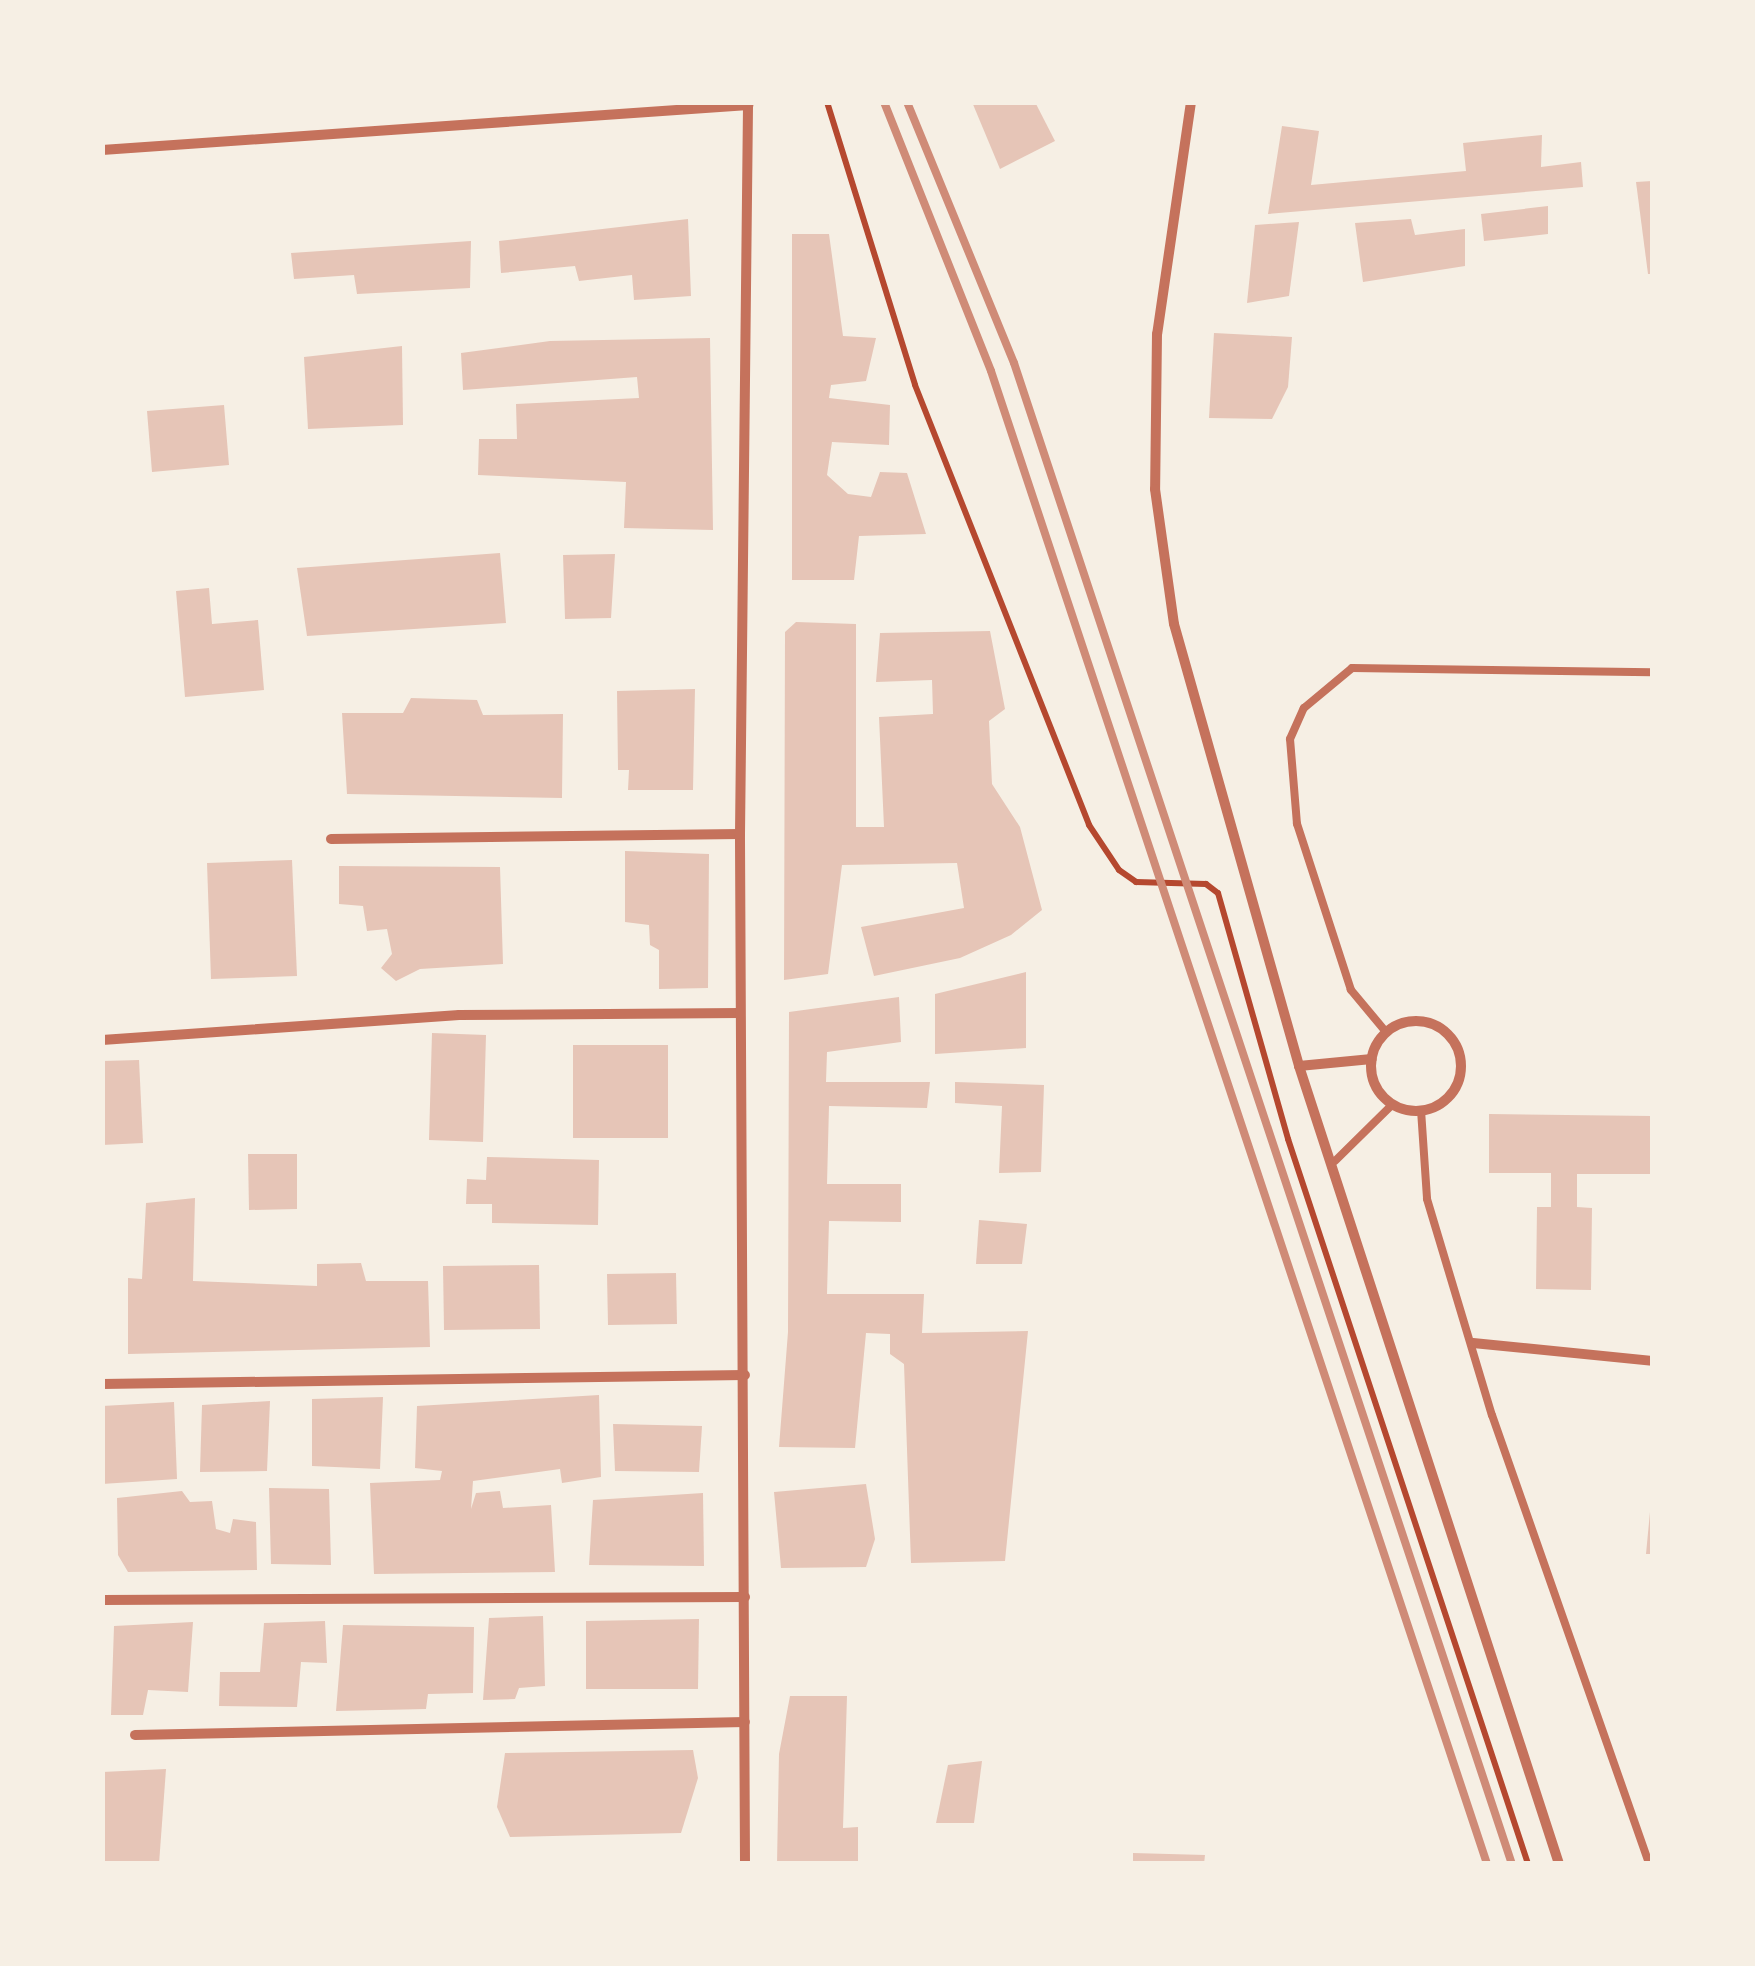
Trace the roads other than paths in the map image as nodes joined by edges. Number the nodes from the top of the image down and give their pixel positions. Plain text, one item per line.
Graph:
1 (1191, 102) edge
2 (748, 104) edge
3 (102, 150) edge
4 (1652, 672) edge
5 (740, 834) junction
6 (331, 840) dead end
7 (740, 1013) junction
8 (1386, 1032) junction
9 (102, 1040) edge
10 (1372, 1059) junction
11 (1299, 1066) junction
12 (1392, 1104) junction
13 (1420, 1110) junction
14 (1335, 1161) junction
15 (1473, 1344) junction
16 (1652, 1361) edge
17 (745, 1374) junction
18 (102, 1384) edge
19 (745, 1596) junction
20 (102, 1600) edge
21 (745, 1722) junction
22 (135, 1736) dead end
23 (745, 1864) edge
24 (1560, 1864) edge
25 (1649, 1864) edge

1 - 11 street
2 - 3 street
2 - 5 street
4 - 8 lane
5 - 6 street
5 - 7 street
7 - 9 street
7 - 17 street
8 - 10 street
8 - 13 street
10 - 11 street
10 - 12 street
11 - 14 street
12 - 13 street
12 - 14 lane
13 - 15 lane
14 - 24 street
15 - 16 street
15 - 25 lane
17 - 18 street
17 - 19 street
19 - 20 street
19 - 21 street
21 - 22 street
21 - 23 street

